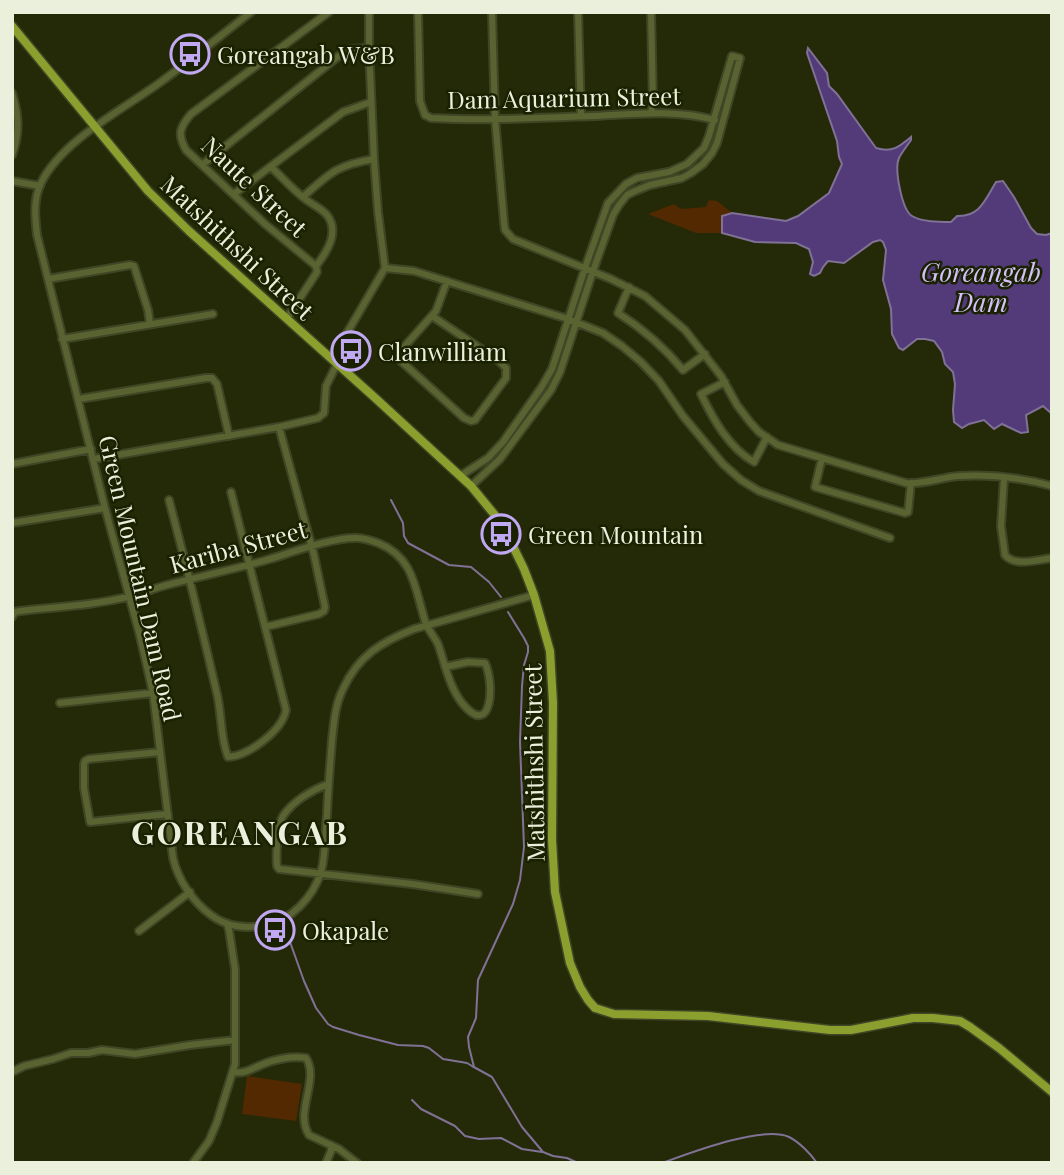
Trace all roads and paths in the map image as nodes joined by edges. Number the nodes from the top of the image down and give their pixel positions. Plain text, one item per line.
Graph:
1 (251, 12) edge
2 (329, 12) edge
3 (369, 12) edge
4 (418, 12) edge
5 (492, 12) edge
6 (578, 12) edge
7 (651, 12) edge
8 (12, 26) edge
9 (369, 48) junction
10 (12, 93) edge
11 (371, 102) junction
12 (14, 103) edge
13 (651, 113) junction
14 (581, 116) junction
15 (495, 118) junction
16 (714, 119) junction
17 (723, 123) junction
18 (95, 127) junction
19 (12, 155) edge
20 (374, 159) junction
21 (202, 165) junction
22 (271, 167) junction
23 (12, 181) edge
24 (40, 186) junction
25 (234, 194) junction
26 (303, 197) junction
27 (316, 266) junction
28 (385, 268) junction
29 (585, 268) junction
30 (593, 271) junction
31 (48, 279) junction
32 (447, 281) junction
33 (629, 287) junction
34 (213, 314) dead end
35 (432, 316) junction
36 (287, 318) junction
37 (568, 319) junction
38 (577, 322) junction
39 (150, 324) junction
40 (62, 339) junction
41 (705, 354) junction
42 (334, 361) junction
43 (725, 382) junction
44 (79, 399) junction
45 (279, 427) junction
46 (229, 436) junction
47 (767, 438) junction
48 (91, 449) junction
49 (822, 458) junction
50 (94, 459) junction
51 (12, 464) edge
52 (460, 476) junction
53 (1003, 478) junction
54 (911, 483) junction
55 (471, 486) junction
56 (1052, 486) edge
57 (231, 492) dead end
58 (169, 500) dead end
59 (105, 508) junction
60 (12, 523) edge
61 (890, 538) dead end
62 (311, 547) junction
63 (1052, 558) edge
64 (249, 565) junction
65 (190, 579) junction
66 (534, 595) junction
67 (129, 596) junction
68 (12, 617) edge
69 (426, 626) junction
70 (265, 627) junction
71 (444, 667) junction
72 (153, 693) junction
73 (60, 703) dead end
74 (160, 752) junction
75 (328, 784) junction
76 (168, 814) junction
77 (320, 873) junction
78 (190, 892) junction
79 (478, 894) dead end
80 (227, 924) junction
81 (139, 931) dead end
82 (235, 1041) junction
83 (12, 1072) edge
84 (234, 1072) junction
85 (1052, 1092) edge
86 (331, 1145) junction
87 (193, 1163) edge
88 (326, 1163) edge
89 (357, 1163) edge

1 - 18 street, Green Mountain Dam Road
2 - 21 street, Naute Street
3 - 9 street
4 - 15 street, Dam Aquarium Street
5 - 15 street
6 - 14 street
7 - 13 street
8 - 18 main road, Matshithshi Street
9 - 11 street
9 - 21 street
10 - 12 street
11 - 20 street
11 - 22 street
12 - 19 street
13 - 14 street, Dam Aquarium Street
13 - 16 street, Dam Aquarium Street
14 - 15 street, Dam Aquarium Street
15 - 29 street
16 - 17 street, Dam Aquarium Street
16 - 17 street
16 - 29 street
17 - 30 street
18 - 24 street, Green Mountain Dam Road
18 - 36 main road, Matshithshi Street
20 - 26 street
20 - 28 street
21 - 25 street, Naute Street
22 - 25 street
22 - 26 street
23 - 24 street
24 - 31 street, Green Mountain Dam Road
25 - 27 street, Naute Street
26 - 27 street
27 - 36 street, Naute Street
28 - 32 street
28 - 42 street
29 - 30 street
29 - 37 street
30 - 33 street
30 - 38 street
31 - 39 street
31 - 40 street, Green Mountain Dam Road
32 - 35 street
32 - 37 street
33 - 41 street
33 - 41 street
34 - 39 street
35 - 35 street
36 - 42 main road, Matshithshi Street
37 - 38 street
37 - 52 street
38 - 55 street
38 - 61 street
39 - 40 street
40 - 44 street, Green Mountain Dam Road
41 - 43 street
42 - 45 street
42 - 52 main road, Matshithshi Street
43 - 47 street
43 - 47 street
44 - 46 street
44 - 48 street, Green Mountain Dam Road
45 - 46 street
45 - 62 street
46 - 50 street
47 - 49 street
48 - 50 street, Green Mountain Dam Road
48 - 51 street
49 - 54 street
49 - 54 street
50 - 59 street, Green Mountain Dam Road
52 - 55 main road, Matshithshi Street
53 - 54 street
53 - 56 street
53 - 63 street
55 - 66 main road, Matshithshi Street
57 - 64 street
58 - 65 street
59 - 60 street
59 - 67 street, Green Mountain Dam Road
62 - 64 street, Kariba Street
62 - 69 street, Kariba Street
62 - 70 street
64 - 65 street, Kariba Street
64 - 70 street
65 - 67 street, Kariba Street
65 - 70 street
66 - 69 street
66 - 85 main road, Matshithshi Street
67 - 68 street, Kariba Street
67 - 72 street, Green Mountain Dam Road
69 - 71 street, Kariba Street
69 - 75 street
71 - 71 street, Kariba Street
72 - 73 street
72 - 74 street, Green Mountain Dam Road
74 - 76 street, Green Mountain Dam Road
74 - 76 street
75 - 77 street
75 - 77 street
76 - 78 street, Green Mountain Dam Road
77 - 79 street
77 - 80 street
78 - 80 street, Green Mountain Dam Road
78 - 81 street
80 - 82 street
82 - 83 street
82 - 84 street
84 - 86 street
84 - 87 street
86 - 88 street
86 - 89 street

